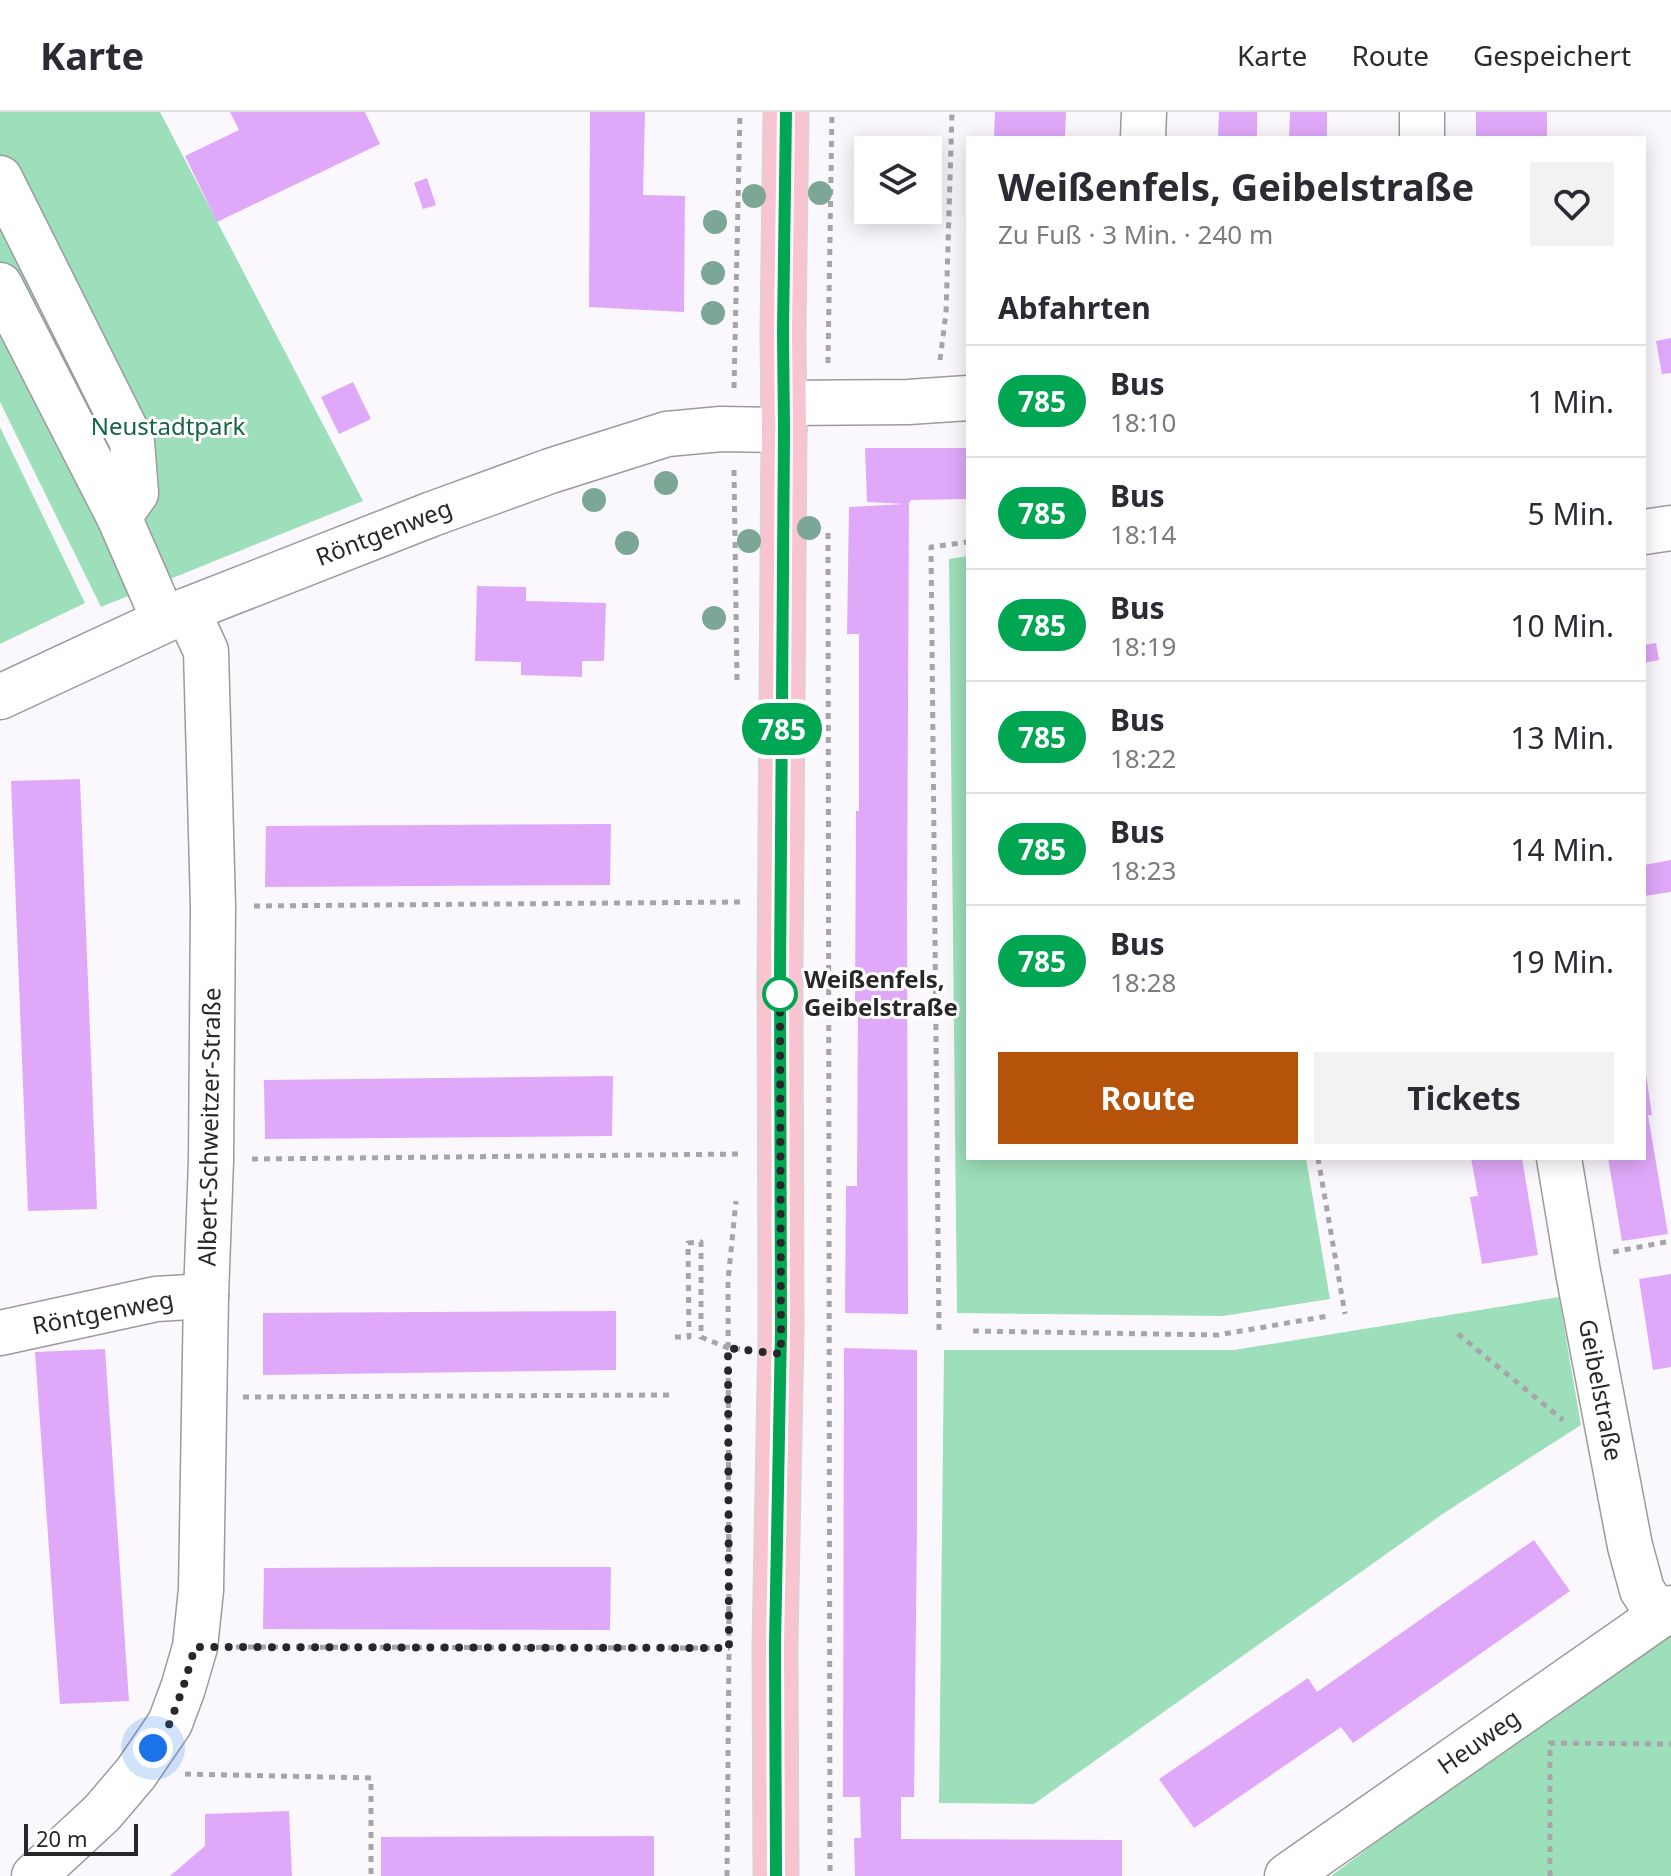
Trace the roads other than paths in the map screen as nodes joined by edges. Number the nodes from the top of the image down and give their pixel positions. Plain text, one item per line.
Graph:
1 (786, 112) edge
2 (1144, 112) edge
3 (1422, 112) edge
4 (1143, 136) edge
5 (1422, 136) edge
6 (0, 178) edge
7 (0, 285) edge
8 (951, 399) edge
9 (784, 416) junction
10 (119, 517) junction
11 (1671, 528) edge
12 (1646, 532) edge
13 (176, 615) junction
14 (0, 697) edge
15 (1559, 1160) edge
16 (206, 1296) junction
17 (0, 1333) edge
18 (1665, 1612) edge
19 (34, 1876) edge
20 (776, 1876) edge
21 (1287, 1876) edge

1 - 9 main road
2 - 4 street
3 - 5 street
6 - 10 street
7 - 10 street, Albert-Schweitzer-Straße
8 - 9 street, Röntgenweg
9 - 13 street, Röntgenweg
9 - 20 main road
10 - 13 street, Albert-Schweitzer-Straße
11 - 12 street
13 - 14 street, Röntgenweg
13 - 16 street, Albert-Schweitzer-Straße
15 - 18 street, Geibelstraße
16 - 17 street, Röntgenweg
16 - 19 street, Albert-Schweitzer-Straße
18 - 21 street, Heuweg

